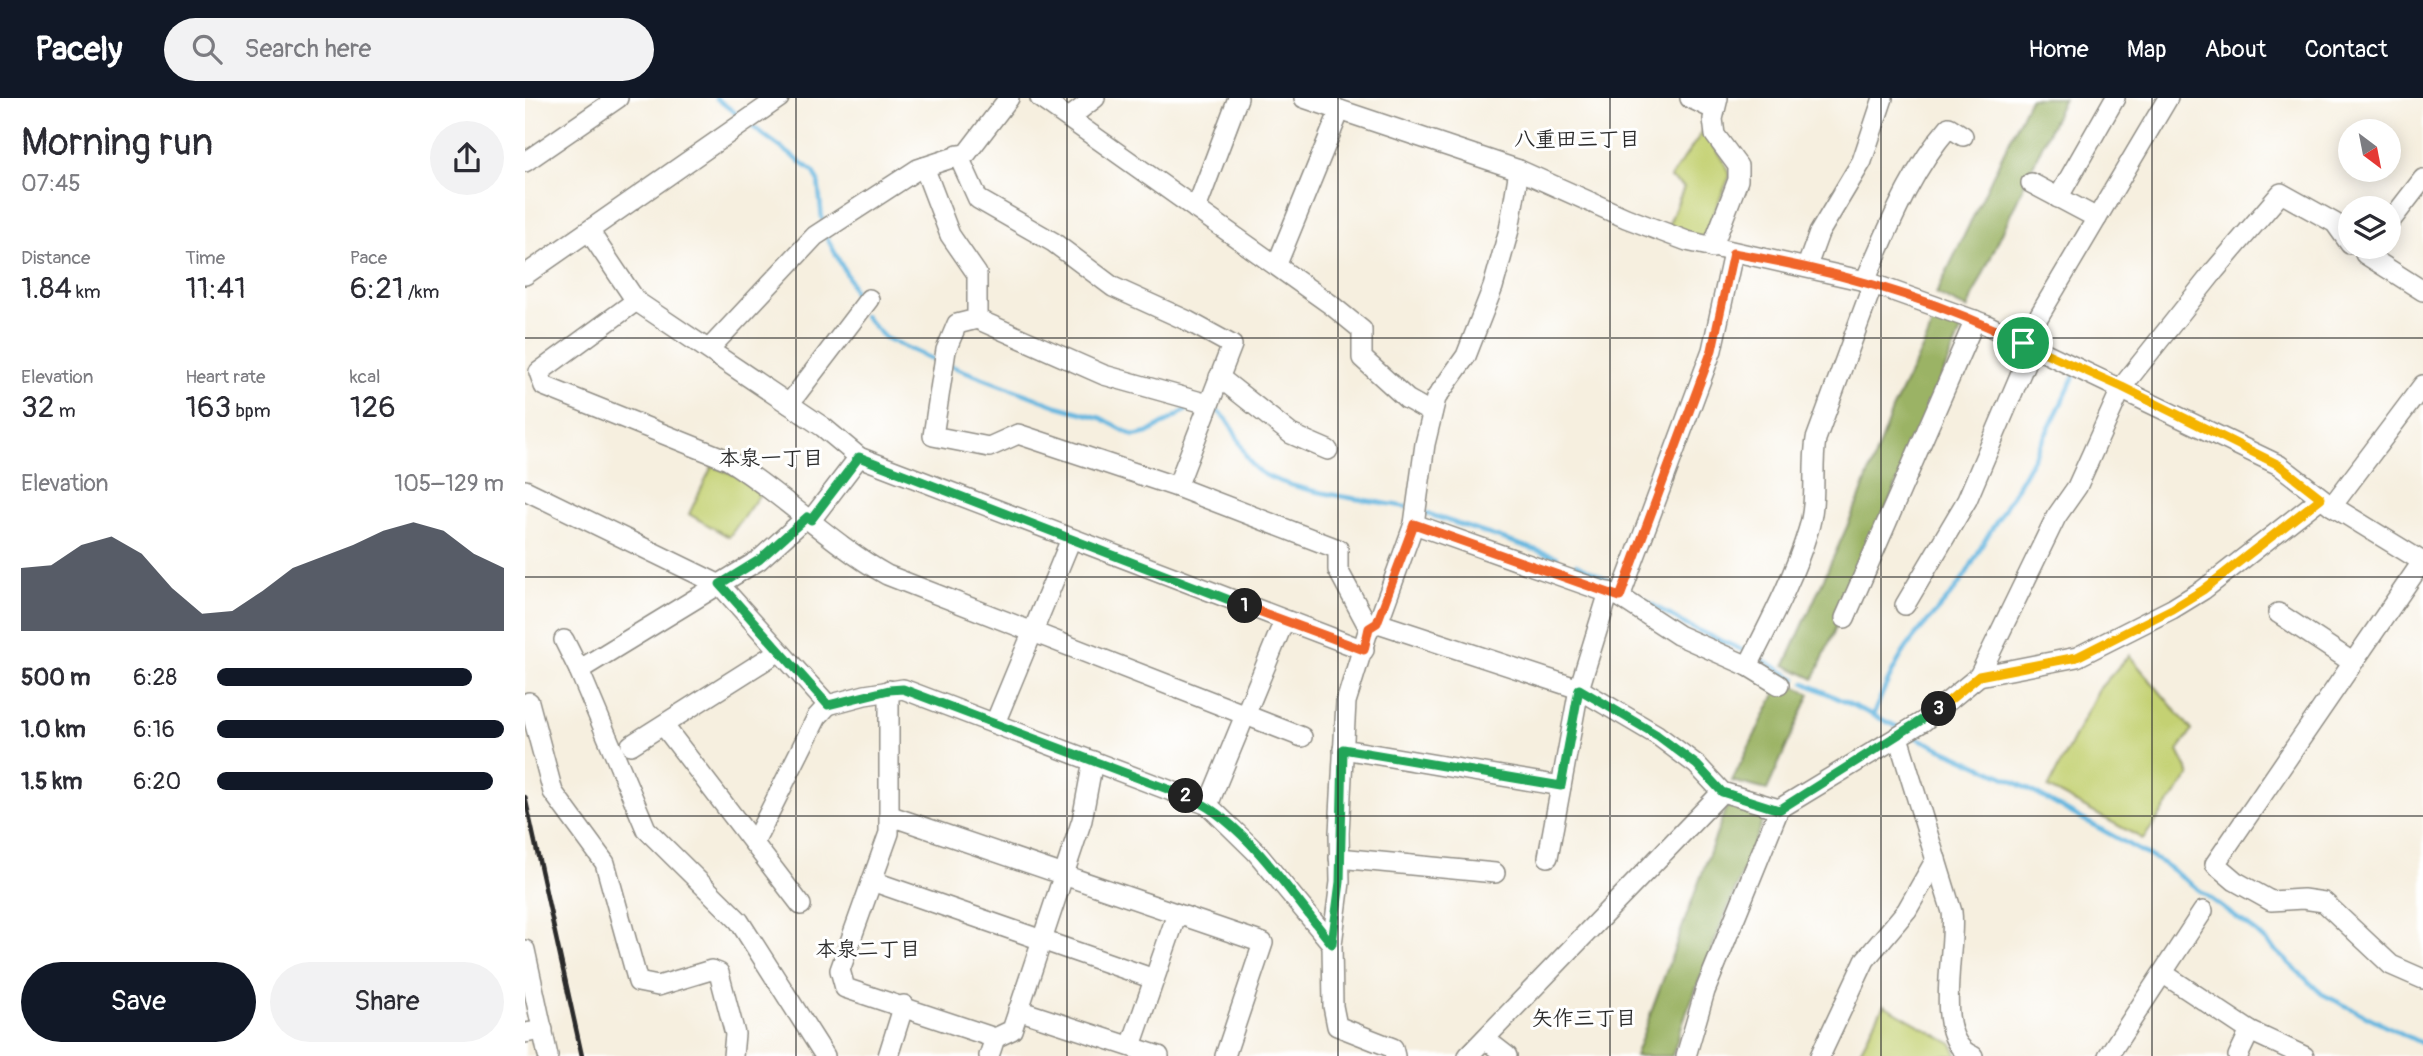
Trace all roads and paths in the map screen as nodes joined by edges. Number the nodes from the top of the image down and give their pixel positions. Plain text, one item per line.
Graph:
1 (618, 98) edge
2 (779, 98) edge
3 (1009, 98) edge
4 (1041, 98) edge
5 (1095, 98) edge
6 (1238, 98) edge
7 (1304, 98) edge
8 (1690, 98) edge
9 (1883, 98) edge
10 (2115, 98) edge
11 (2168, 98) edge
12 (1717, 104) edge
13 (1340, 110) junction
14 (1069, 118) junction
15 (1963, 136) dead end
16 (958, 155) junction
17 (525, 162) edge
18 (924, 167) junction
19 (1519, 170) junction
20 (2423, 179) edge
21 (2031, 183) dead end
22 (2059, 198) junction
23 (2401, 207) edge
24 (1196, 209) junction
25 (2097, 218) junction
26 (2338, 226) edge
27 (589, 231) junction
28 (1712, 248) junction
29 (1733, 253) junction
30 (2376, 259) edge
31 (1277, 264) junction
32 (1807, 266) junction
33 (525, 275) edge
34 (1869, 282) junction
35 (2423, 291) edge
36 (869, 299) dead end
37 (636, 301) junction
38 (977, 319) junction
39 (1975, 320) junction
40 (2027, 345) junction
41 (710, 348) junction
42 (1219, 377) junction
43 (2423, 385) edge
44 (2122, 387) junction
45 (789, 404) junction
46 (1208, 404) junction
47 (1432, 413) junction
48 (1328, 450) dead end
49 (859, 457) junction
50 (1177, 487) junction
51 (525, 490) edge
52 (2327, 502) junction
53 (809, 518) junction
54 (1414, 524) junction
55 (1071, 540) junction
56 (2423, 562) edge
57 (720, 584) junction
58 (1614, 595) junction
59 (1905, 606) dead end
60 (2278, 613) dead end
61 (1845, 618) dead end
62 (1284, 621) junction
63 (1373, 626) junction
64 (1035, 633) junction
65 (563, 640) dead end
66 (1364, 650) junction
67 (778, 652) junction
68 (2352, 662) junction
69 (1748, 666) junction
70 (579, 670) junction
71 (1979, 676) junction
72 (1780, 685) dead end
73 (1579, 689) junction
74 (889, 690) junction
75 (529, 702) dead end
76 (828, 705) junction
77 (1245, 716) junction
78 (995, 723) junction
79 (664, 726) junction
80 (1302, 737) dead end
81 (1898, 737) junction
82 (631, 745) dead end
83 (1343, 749) junction
84 (1093, 761) junction
85 (1561, 786) junction
86 (1722, 792) junction
87 (1208, 804) junction
88 (1779, 810) junction
89 (891, 816) junction
90 (754, 843) junction
91 (1548, 857) dead end
92 (1339, 858) junction
93 (1936, 859) junction
94 (1495, 873) dead end
95 (1065, 874) junction
96 (872, 881) junction
97 (801, 905) dead end
98 (2203, 911) dead end
99 (1177, 914) junction
100 (1044, 940) junction
101 (1332, 944) junction
102 (525, 950) edge
103 (2164, 974) junction
104 (1154, 979) junction
105 (2423, 979) edge
106 (904, 1005) junction
107 (1018, 1010) junction
108 (2250, 1031) junction
109 (534, 1032) edge
110 (1485, 1039) junction
111 (1131, 1046) junction
112 (992, 1047) edge
113 (1969, 1055) edge
114 (548, 1056) edge
115 (733, 1056) edge
116 (825, 1056) edge
117 (888, 1056) edge
118 (1159, 1056) edge
119 (1225, 1056) edge
120 (1395, 1056) edge
121 (1468, 1056) edge
122 (1507, 1056) edge
123 (1686, 1056) edge
124 (1819, 1056) edge
125 (2108, 1056) edge
126 (2238, 1056) edge
127 (2304, 1056) edge

1 - 17 street
2 - 27 street
3 - 16 street
4 - 14 street
5 - 14 street
6 - 24 street
7 - 13 street
8 - 12 street
9 - 32 street
10 - 22 street
11 - 25 street
12 - 28 street
13 - 19 street
13 - 31 street
14 - 24 street
15 - 34 street
16 - 18 street
16 - 42 street
18 - 38 street
18 - 41 street
19 - 28 street
19 - 47 street
20 - 23 street
21 - 22 street
22 - 25 street
24 - 31 street
25 - 40 street
26 - 44 street
27 - 33 street
27 - 37 street
28 - 29 street
29 - 32 street
29 - 58 street
30 - 35 street
31 - 47 street
32 - 34 street
34 - 39 street
34 - 69 street
36 - 45 street
37 - 41 street
37 - 53 street
38 - 46 street
38 - 50 street
39 - 40 street
39 - 61 street
40 - 44 street
40 - 59 street
41 - 45 street
42 - 46 street
42 - 48 street
43 - 52 street
44 - 52 street
44 - 71 street
45 - 49 street
46 - 50 street
47 - 54 street
49 - 53 street
49 - 55 street
50 - 63 street
51 - 57 street
52 - 56 street
52 - 71 street
53 - 57 street
53 - 64 street
54 - 58 street
54 - 63 street
55 - 62 street
55 - 64 street
56 - 68 street
57 - 67 street
57 - 70 street
58 - 69 street
58 - 73 street
60 - 68 street
62 - 66 street
62 - 77 street
63 - 66 street
63 - 73 street
64 - 77 street
64 - 78 street
65 - 70 street
66 - 83 street
67 - 76 street
67 - 79 street
68 - 105 street
69 - 72 street
70 - 116 street
71 - 81 street
73 - 85 street
73 - 86 street
74 - 76 street
74 - 78 street
74 - 89 street
75 - 115 street
76 - 90 street
77 - 80 street
77 - 87 street
78 - 84 street
79 - 82 street
79 - 90 street
81 - 88 street
81 - 93 street
83 - 85 street
83 - 92 street
84 - 87 street
84 - 95 street
85 - 91 street
86 - 88 street
86 - 110 street
87 - 101 street
88 - 123 street
89 - 95 street
89 - 96 street
90 - 97 street
92 - 94 street
92 - 101 street
93 - 113 street
93 - 124 street
95 - 99 street
95 - 100 street
96 - 100 street
96 - 106 street
98 - 103 street
99 - 104 street
99 - 119 street
100 - 104 street
100 - 107 street
101 - 120 street
102 - 109 street
103 - 108 street
103 - 125 street
104 - 111 street
106 - 112 street
106 - 117 street
107 - 111 street
107 - 112 street
108 - 126 street
108 - 127 street
109 - 114 street
110 - 121 street
110 - 122 street
111 - 118 street

